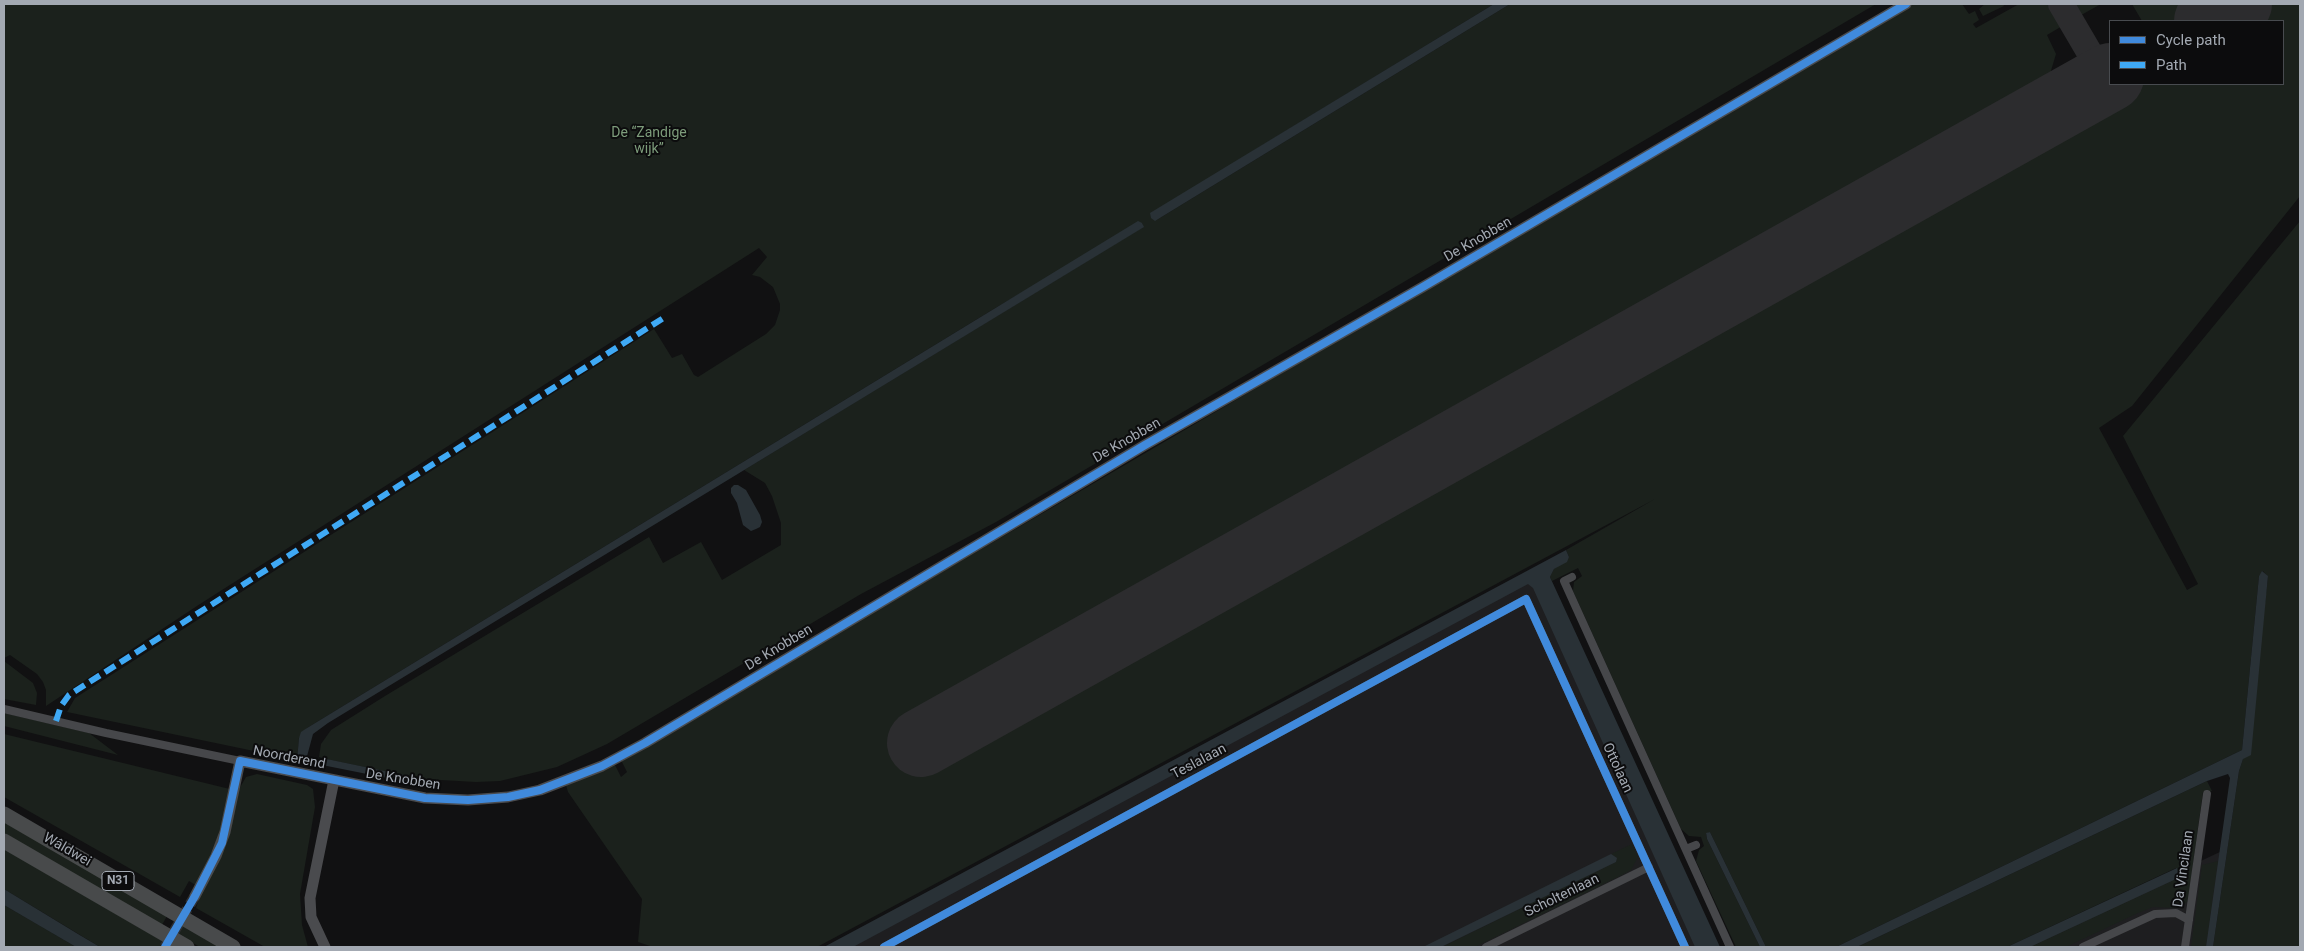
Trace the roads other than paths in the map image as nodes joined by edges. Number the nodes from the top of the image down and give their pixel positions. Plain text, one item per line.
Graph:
1 (1906, 4) edge
2 (1572, 577) dead end
3 (1526, 599) joint
4 (4, 709) edge
5 (240, 761) junction
6 (334, 780) junction
7 (2207, 794) dead end
8 (4, 814) edge
9 (4, 841) edge
10 (1696, 845) dead end
11 (1686, 849) junction
12 (1649, 867) junction
13 (195, 896) tunnel mouth
14 (2189, 920) junction
15 (187, 947) edge
16 (233, 947) edge
17 (324, 947) edge
18 (884, 947) edge
19 (1486, 947) edge
20 (1685, 947) edge
21 (1730, 947) edge
22 (2083, 947) edge
23 (2185, 947) edge

1 - 6 street, De Knobben
2 - 11 street, Ottolaan
3 - 12 street, Ottolaan
3 - 18 street, Teslalaan
4 - 5 street, Noorderend
5 - 6 street, Noorderend
5 - 13 street
6 - 17 street, Noorderend
7 - 14 street, Da Vincilaan
8 - 16 highway, Wâldwei / N31
9 - 15 highway, Wâldwei / N31
10 - 11 street
11 - 21 street, Ottolaan
12 - 19 street, Scholtenlaan
12 - 20 street, Ottolaan
14 - 22 street
14 - 23 street, Da Vincilaan

